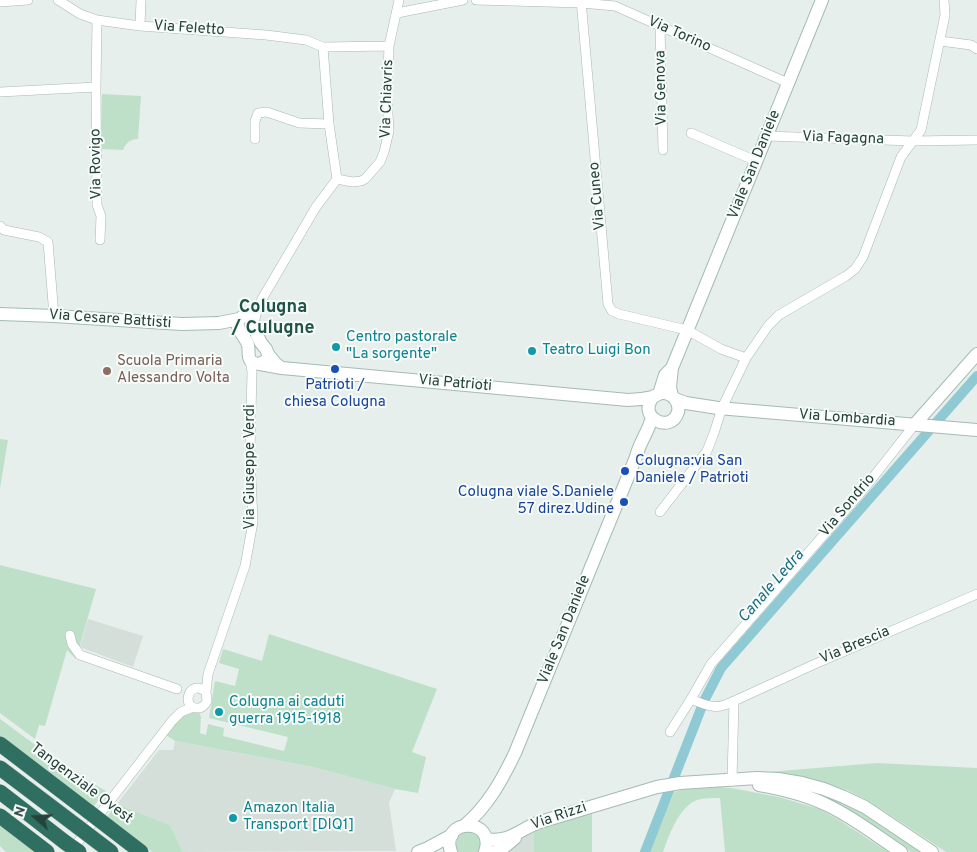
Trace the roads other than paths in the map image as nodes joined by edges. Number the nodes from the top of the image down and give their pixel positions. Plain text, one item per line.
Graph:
1 (28, 0) edge
2 (58, 0) edge
3 (140, 0) edge
4 (400, 0) edge
5 (464, 0) edge
6 (476, 0) edge
7 (626, 0) edge
8 (822, 0) edge
9 (944, 0) edge
10 (0, 2) edge
11 (581, 2) edge
12 (615, 6) junction
13 (397, 13) junction
14 (97, 20) junction
15 (140, 26) junction
16 (660, 26) junction
17 (940, 41) junction
18 (389, 46) junction
19 (323, 47) junction
20 (977, 49) edge
21 (788, 83) junction
22 (96, 86) junction
23 (0, 92) edge
24 (329, 124) junction
25 (690, 133) dead end
26 (766, 136) junction
27 (255, 140) dead end
28 (977, 140) edge
29 (916, 141) junction
30 (663, 150) dead end
31 (756, 161) junction
32 (337, 179) junction
33 (0, 226) edge
34 (100, 240) dead end
35 (0, 314) edge
36 (54, 316) junction
37 (244, 322) junction
38 (687, 330) junction
39 (977, 354) edge
40 (746, 358) junction
41 (258, 363) junction
42 (672, 368) junction
43 (656, 395) junction
44 (674, 398) junction
45 (628, 400) junction
46 (720, 408) junction
47 (650, 413) junction
48 (676, 416) junction
49 (664, 423) junction
50 (918, 425) junction
51 (977, 430) edge
52 (636, 457) junction
53 (660, 512) dead end
54 (977, 594) edge
55 (70, 634) dead end
56 (195, 695) junction
57 (693, 700) junction
58 (734, 701) junction
59 (670, 732) dead end
60 (0, 744) edge
61 (0, 768) edge
62 (732, 781) junction
63 (0, 792) edge
64 (489, 801) junction
65 (0, 816) edge
66 (464, 826) junction
67 (523, 830) junction
68 (452, 835) junction
69 (484, 835) junction
70 (68, 847) edge
71 (47, 852) edge
72 (79, 852) edge
73 (111, 852) edge
74 (141, 852) edge
75 (418, 852) edge
76 (451, 852) edge
77 (485, 852) edge
78 (495, 852) edge
79 (901, 852) edge
80 (932, 852) edge

1 - 10 street
2 - 14 street, Via Feletto
3 - 15 street
4 - 13 street, Via Chiavris
5 - 13 street
6 - 11 street, Via Torino
7 - 12 street
8 - 21 street, Viale San Daniele
9 - 17 street
11 - 12 street, Via Torino
11 - 38 street, Via Cuneo
12 - 16 street, Via Torino
13 - 18 street, Via Chiavris
14 - 15 street, Via Feletto
14 - 22 street, Via Rovigo
15 - 19 street, Via Feletto
16 - 21 street, Via Torino
16 - 30 street, Via Genova
17 - 20 street
17 - 29 street
18 - 19 street, Via Feletto
18 - 32 street, Via Chiavris
19 - 24 street
21 - 26 street, Viale San Daniele
22 - 23 street
22 - 34 street, Via Rovigo
24 - 27 street
24 - 32 street
25 - 31 street
26 - 29 street, Via Fagagna
26 - 31 street, Viale San Daniele
28 - 29 street, Via Fagagna
29 - 40 street
31 - 38 street, Viale San Daniele
32 - 37 street
33 - 36 street
35 - 36 street, Via Cesare Battisti
36 - 37 street, Via Cesare Battisti
37 - 41 street
37 - 41 street
38 - 40 street
38 - 42 street, Viale San Daniele
39 - 50 street, Via Sondrio
40 - 46 street
41 - 45 street, Via Patrioti
41 - 56 street, Via Giuseppe Verdi
42 - 43 street, Viale San Daniele
42 - 44 street, Viale San Daniele
43 - 44 street
43 - 45 street, Via Patrioti
43 - 47 street
44 - 46 street, Via Lombardia
44 - 48 street
45 - 47 street, Via Patrioti
46 - 48 street, Via Lombardia
46 - 50 street, Via Lombardia
46 - 53 street
47 - 49 street
47 - 52 street, Viale San Daniele
48 - 49 street
49 - 52 street, Viale San Daniele
50 - 51 street, Via Lombardia
50 - 57 street, Via Sondrio
52 - 64 street, Viale San Daniele
54 - 58 street, Via Brescia
55 - 56 street
56 - 70 street
57 - 58 street, Via Brescia
57 - 59 street, Via Sondrio
58 - 62 street
60 - 74 highway, Tangenziale Ovest, bridge
61 - 73 highway, bridge
62 - 67 street, Via Rizzi
62 - 79 street
62 - 80 street
63 - 70 highway
64 - 66 street, Viale San Daniele
64 - 69 street, Viale San Daniele
65 - 71 highway
66 - 68 street, Viale San Daniele
66 - 69 street
67 - 69 street, Via Rizzi
67 - 78 street, Via Rizzi
68 - 75 street, Viale San Daniele
68 - 76 street
69 - 77 street, Viale San Daniele
70 - 72 highway, bridge

